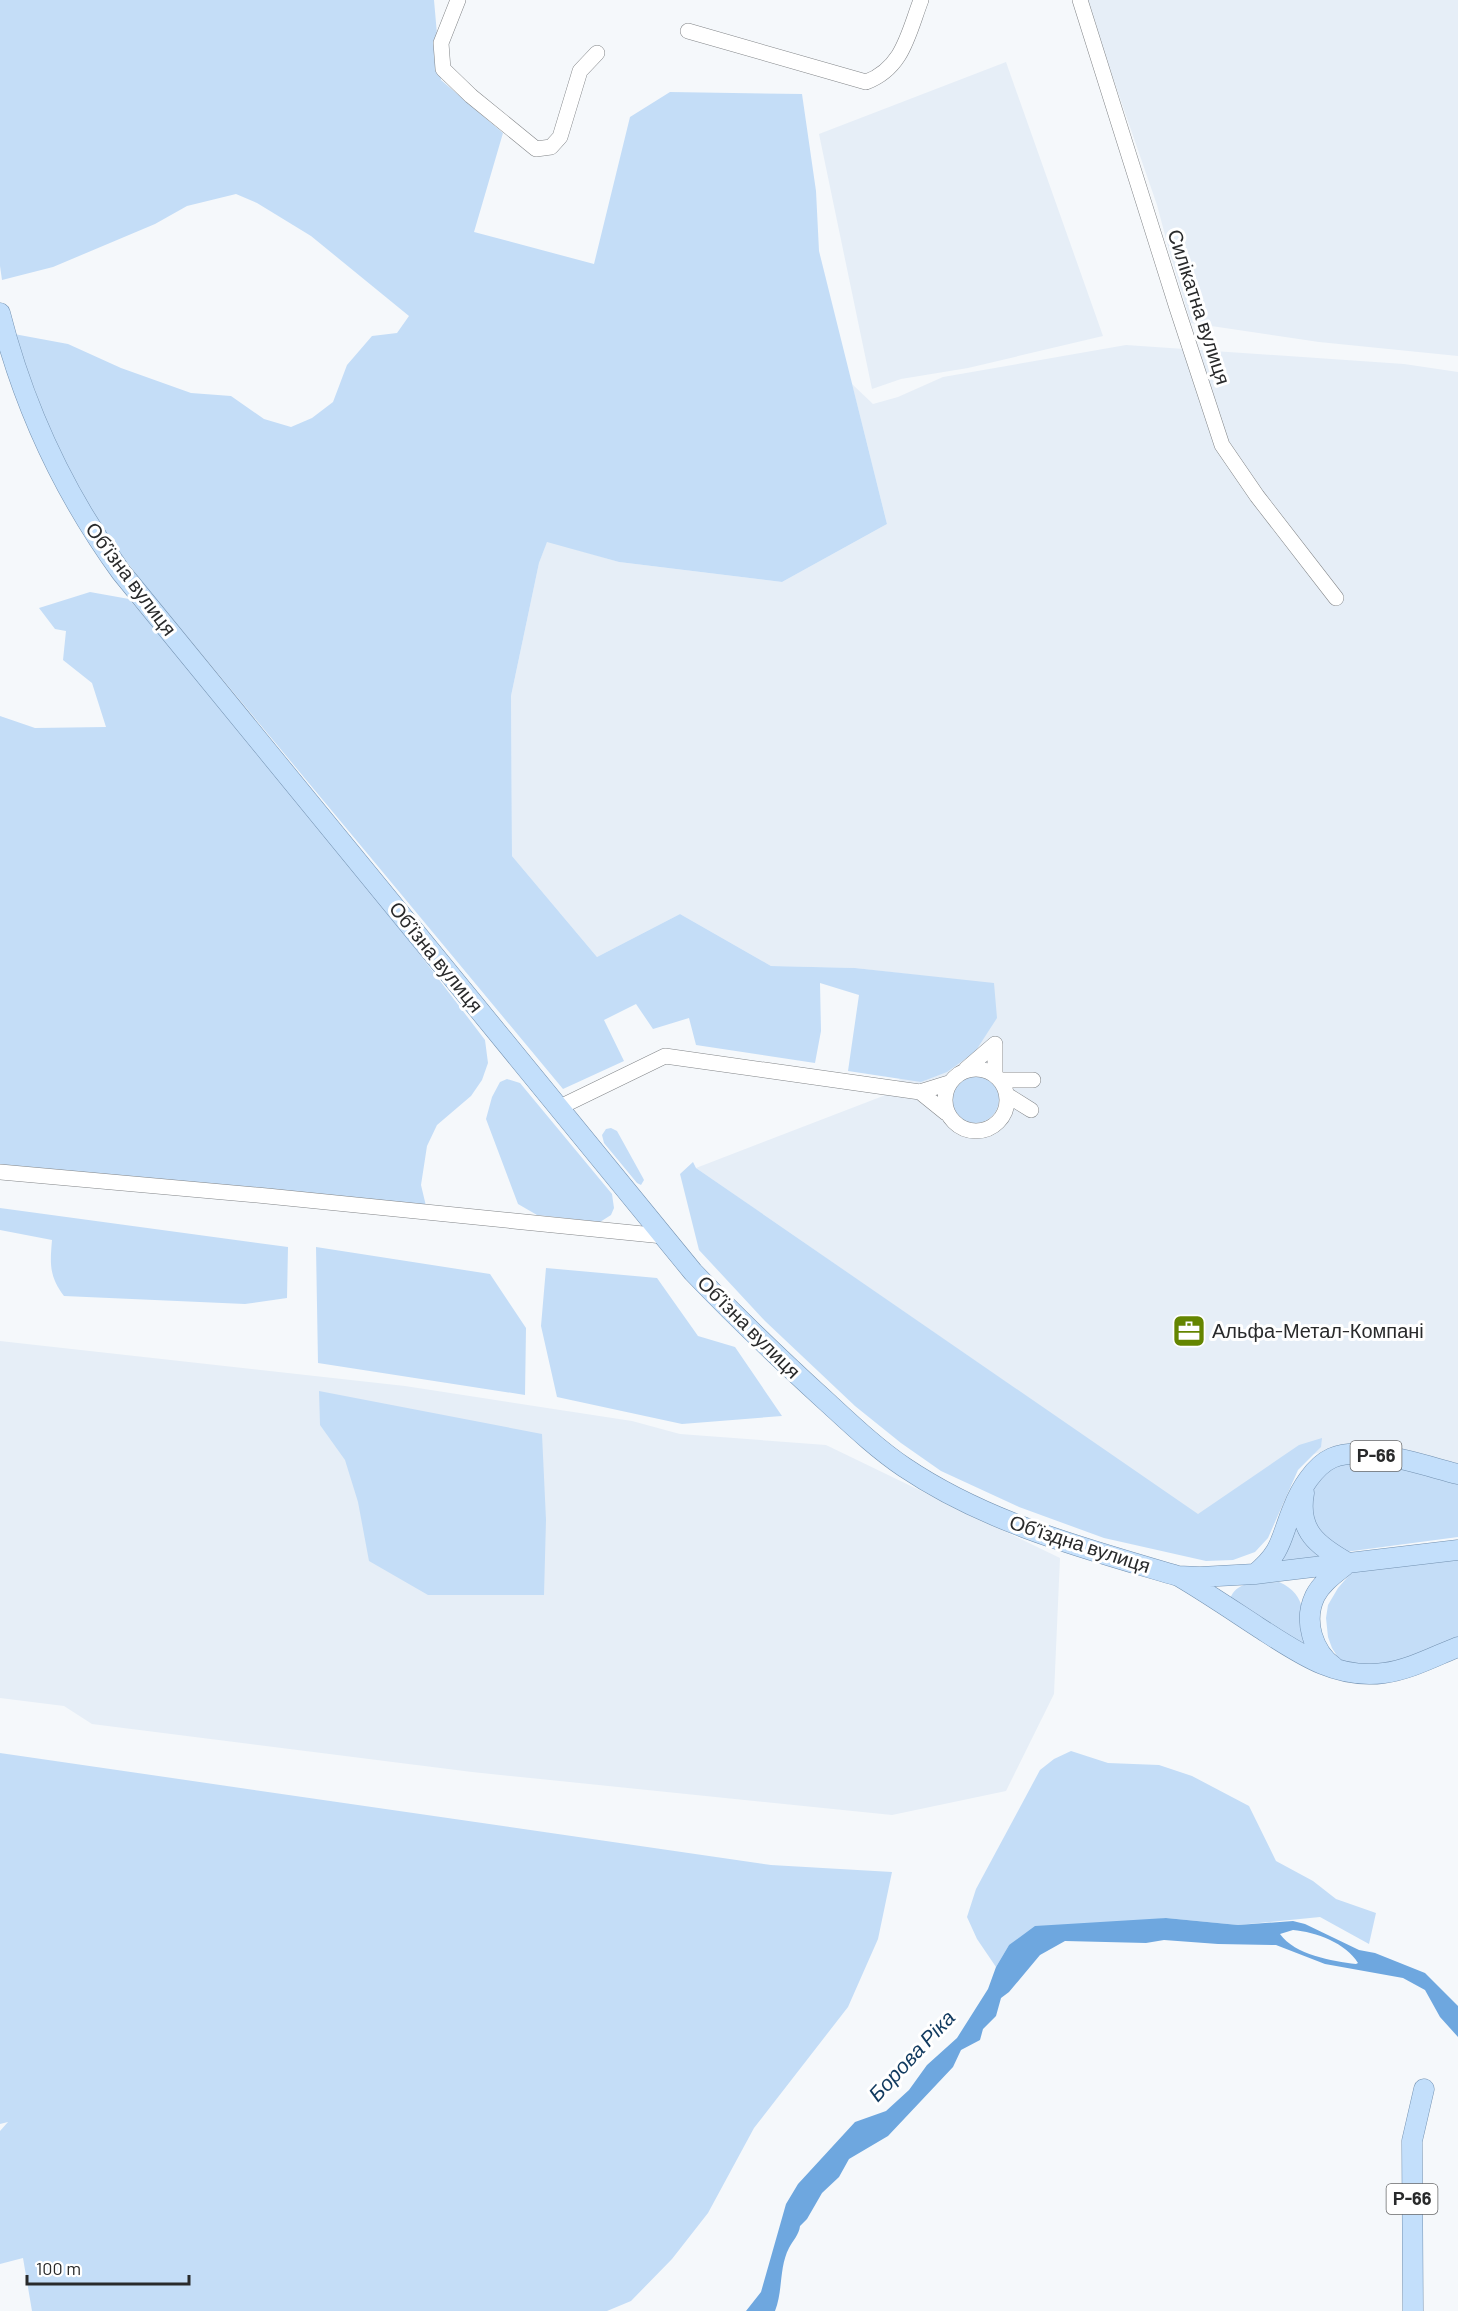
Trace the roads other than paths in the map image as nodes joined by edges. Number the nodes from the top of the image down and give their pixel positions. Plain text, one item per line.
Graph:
1 (458, 0) edge
2 (921, 0) edge
3 (1080, 0) edge
4 (688, 31) dead end
5 (597, 53) dead end
6 (0, 313) edge
7 (1336, 598) dead end
8 (966, 1069) junction
9 (949, 1083) junction
10 (1002, 1085) junction
11 (920, 1092) junction
12 (558, 1108) junction
13 (1006, 1112) junction
14 (946, 1113) junction
15 (0, 1172) edge
16 (663, 1236) junction
17 (1458, 1474) edge
18 (1305, 1485) junction
19 (984, 1511) joint
20 (1458, 1550) edge
21 (1348, 1563) junction
22 (1255, 1574) junction
23 (1178, 1576) junction
24 (1458, 1647) edge
25 (1339, 1671) junction
26 (1424, 2089) dead end
27 (1413, 2311) edge

1 - 5 street
2 - 4 street
3 - 7 street, Силікатна вулиця
6 - 12 main road, Об’їзна вулиця
8 - 9 street
8 - 10 street
8 - 10 street
9 - 11 street
9 - 14 street
10 - 13 street
10 - 13 street
11 - 12 street
11 - 14 street
12 - 16 main road, Об’їзна вулиця
13 - 14 street
15 - 16 street
16 - 19 main road, Об’їзна вулиця
17 - 18 main road, Р-66
18 - 21 main road
18 - 22 main road
19 - 23 main road, Об’їздна вулиця
20 - 21 main road
21 - 22 main road
21 - 25 main road
22 - 23 main road
23 - 25 main road
24 - 25 main road
26 - 27 main road, Р-66

